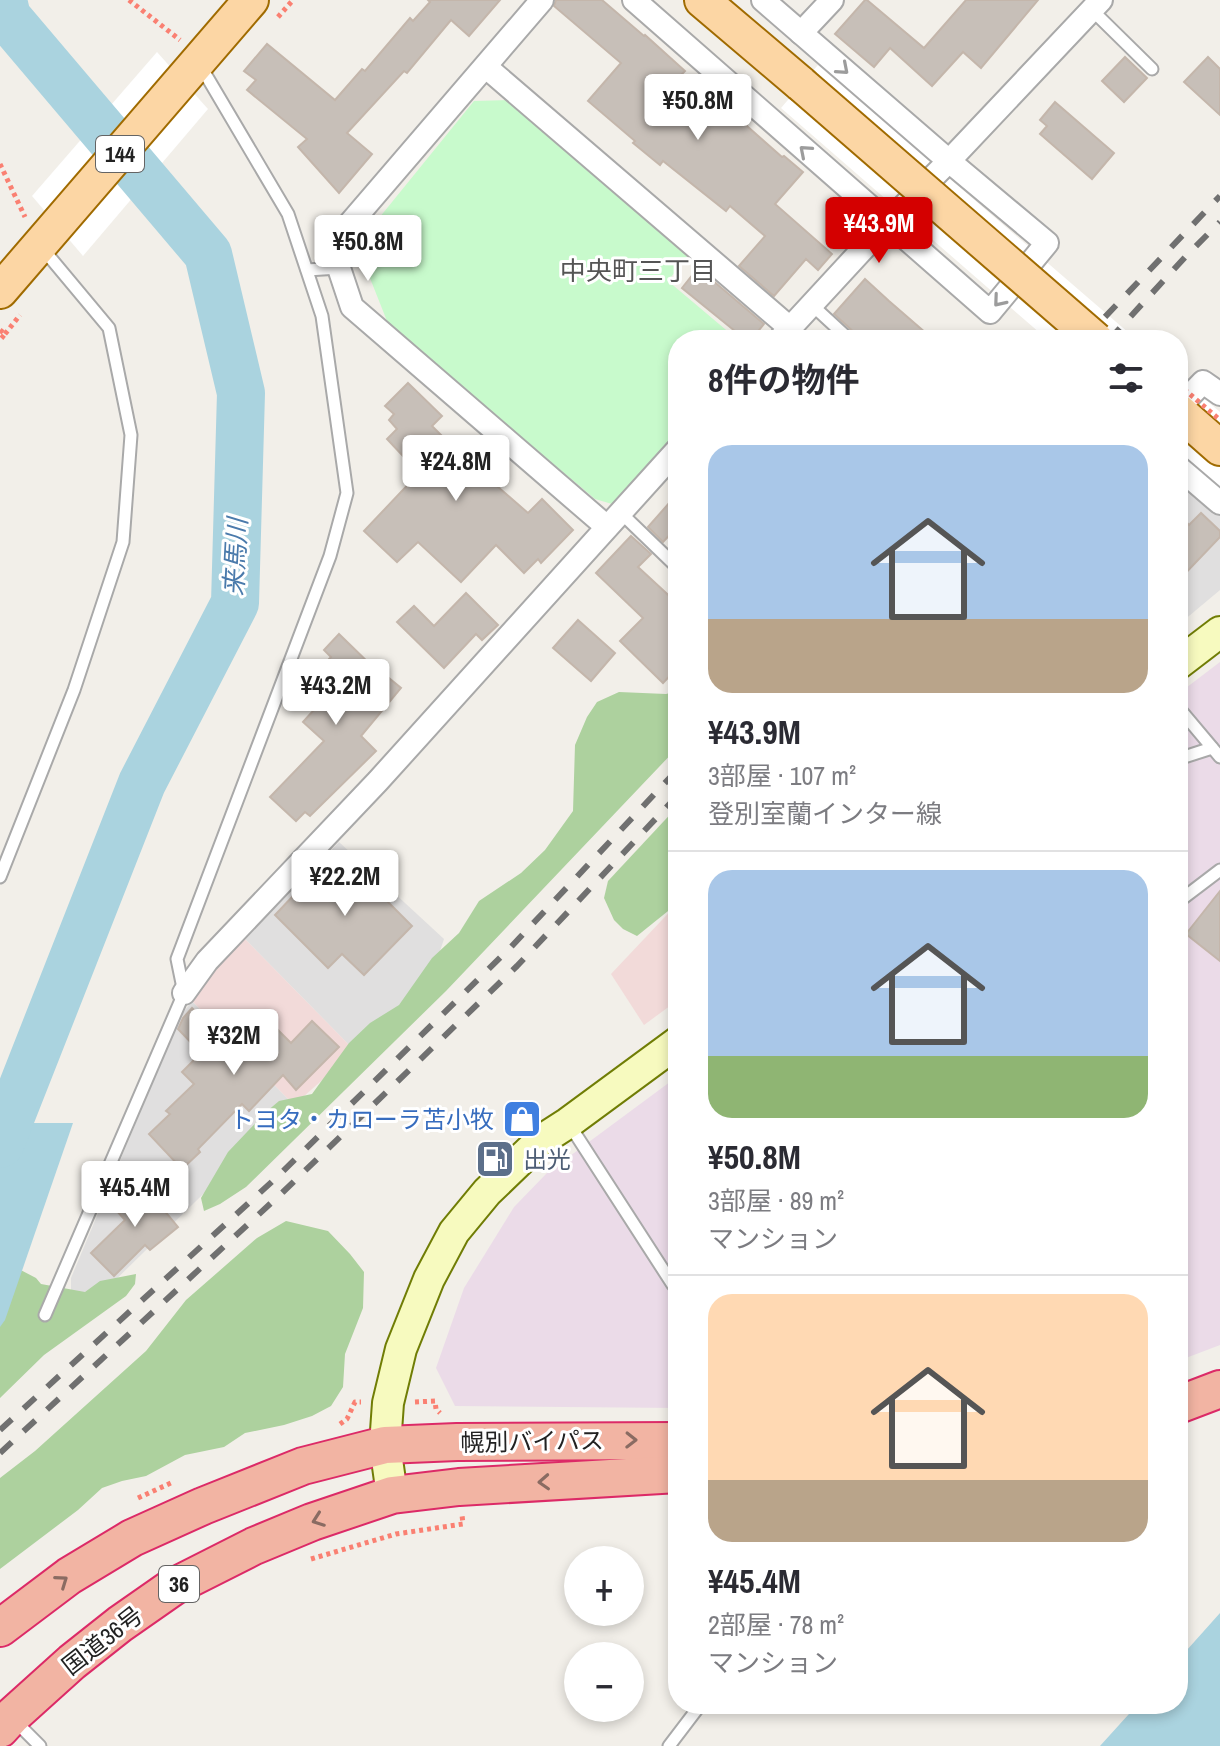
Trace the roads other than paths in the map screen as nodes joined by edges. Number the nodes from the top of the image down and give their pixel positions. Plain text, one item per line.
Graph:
1 (251, 0) edge
2 (542, 0) edge
3 (634, 0) edge
4 (702, 0) edge
5 (763, 0) edge
6 (832, 0) edge
7 (1097, 5) edge
8 (801, 33) junction
9 (187, 61) junction
10 (486, 67) junction
11 (1152, 69) dead end
12 (949, 161) junction
13 (887, 223) junction
14 (41, 230) junction
15 (339, 268) junction
16 (307, 270) junction
17 (0, 291) edge
18 (812, 305) junction
19 (781, 330) edge
20 (789, 330) edge
21 (839, 330) edge
22 (1084, 330) edge
23 (1220, 394) edge
24 (1188, 398) edge
25 (1188, 418) edge
26 (1220, 448) edge
27 (668, 460) edge
28 (1188, 476) edge
29 (1220, 503) edge
30 (614, 520) junction
31 (668, 560) edge
32 (1220, 632) edge
33 (1188, 656) edge
34 (1188, 719) edge
35 (1216, 752) edge
36 (1188, 757) edge
37 (1220, 870) edge
38 (0, 877) edge
39 (1188, 894) edge
40 (184, 993) junction
41 (668, 1049) edge
42 (568, 1123) junction
43 (668, 1277) edge
44 (45, 1315) dead end
45 (1220, 1389) edge
46 (1188, 1401) edge
47 (668, 1441) edge
48 (385, 1445) junction
49 (668, 1475) edge
50 (392, 1495) junction
51 (0, 1628) edge
52 (693, 1714) edge
53 (6, 1723) edge
54 (40, 1746) edge
55 (669, 1746) edge

1 - 9 main road, 144
2 - 10 street
13 -> 3 street
4 - 22 main road, bridge
5 - 8 street
6 - 8 street
7 - 11 lane
7 - 12 street
8 -> 12 street
9 - 14 main road, 144
9 - 16 lane
10 - 15 street
10 - 19 street
12 - 13 street
12 -> 13 street
13 - 18 street
14 - 17 main road, 144
14 - 38 lane
15 - 16 lane
15 - 30 street
16 - 40 lane
18 - 20 street
18 - 21 lane
23 - 24 street
25 - 26 main road
27 - 30 street
28 - 29 street
30 - 31 lane
30 - 40 street
32 - 33 main road
34 - 35 lane
35 - 36 lane
37 - 39 lane
40 - 44 lane
41 - 42 main road
42 - 43 lane
42 - 48 main road
45 - 46 highway
48 -> 47 highway, 幌別バイパス
48 - 50 main road
51 -> 48 highway
49 -> 50 highway, 幌別バイパス / 36
50 -> 53 highway, 国道36号 / 36
52 - 55 lane
53 - 54 lane

